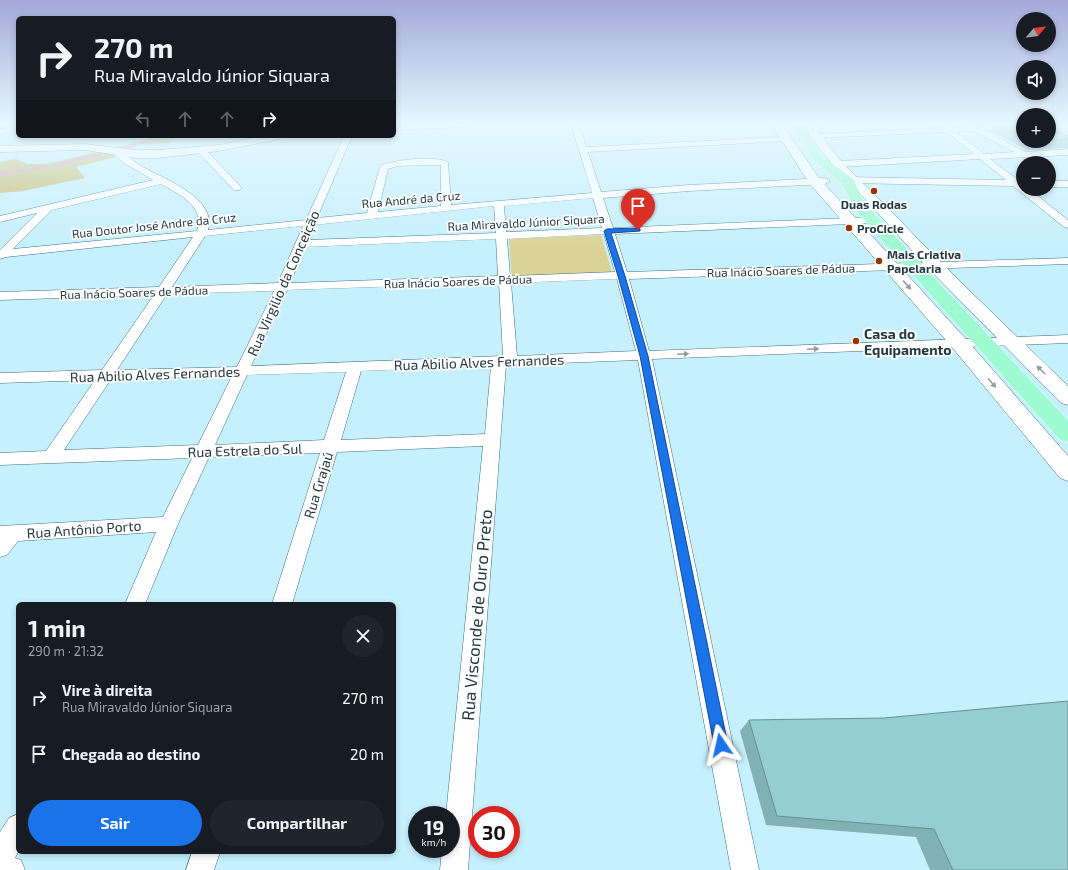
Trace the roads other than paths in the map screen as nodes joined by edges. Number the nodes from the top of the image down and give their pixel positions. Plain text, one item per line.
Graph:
1 (132, 165) edge
2 (215, 165) edge
3 (336, 165) edge
4 (392, 165) edge
5 (444, 165) edge
6 (588, 165) edge
7 (814, 165) edge
8 (819, 165) edge
9 (828, 165) edge
10 (833, 165) edge
11 (930, 165) edge
12 (993, 165) edge
13 (846, 177) junction
14 (822, 180) junction
15 (161, 181) junction
16 (1016, 181) edge
17 (1016, 183) edge
18 (1056, 184) edge
19 (1068, 184) edge
20 (237, 188) dead end
21 (597, 195) junction
22 (1034, 196) edge
23 (499, 203) junction
24 (49, 207) junction
25 (446, 208) junction
26 (856, 214) junction
27 (372, 215) junction
28 (0, 219) edge
29 (311, 222) junction
30 (1068, 225) edge
31 (607, 231) junction
32 (201, 234) junction
33 (501, 236) junction
34 (301, 244) junction
35 (1, 254) edge
36 (1068, 261) edge
37 (915, 266) junction
38 (935, 266) junction
39 (891, 267) junction
40 (622, 276) junction
41 (505, 280) junction
42 (282, 287) junction
43 (162, 291) junction
44 (0, 296) edge
45 (1068, 339) edge
46 (1011, 340) junction
47 (958, 342) junction
48 (983, 342) junction
49 (644, 356) junction
50 (504, 361) junction
51 (355, 367) junction
52 (243, 371) junction
53 (106, 375) junction
54 (0, 378) edge
55 (1068, 398) edge
56 (1068, 434) edge
57 (491, 440) junction
58 (330, 447) junction
59 (202, 452) junction
60 (51, 457) junction
61 (0, 459) edge
62 (1068, 472) edge
63 (168, 524) junction
64 (6, 534) edge
65 (0, 549) edge
66 (136, 602) edge
67 (283, 602) edge
68 (16, 830) edge
69 (205, 854) edge
70 (0, 858) edge
71 (0, 869) edge
72 (11, 870) edge
73 (200, 870) edge
74 (454, 870) edge
75 (745, 870) edge

1 - 15 street
2 - 20 street
3 - 29 street, Rua Virgilio da Conceição
4 - 27 street
5 - 25 street
6 - 21 street
7 - 14 street
8 - 14 main road
9 - 13 main road
10 - 13 street
11 - 13 street
12 - 16 street
13 - 14 main road
13 - 17 street
13 - 26 main road
13 - 38 street
14 - 21 street, Rua André da Cruz
14 - 26 street
15 - 24 street
15 - 32 street
18 - 19 street
21 - 23 street, Rua André da Cruz
21 - 31 street
22 - 30 street
23 - 25 street, Rua André da Cruz
23 - 33 street, Rua Visconde de Ouro Preto
24 - 28 street
24 - 35 street
25 - 27 street, Rua André da Cruz
26 - 31 street, Rua Miravaldo Júnior Siquara
26 - 37 main road
26 - 39 street
27 - 29 street, Rua André da Cruz
29 - 32 street, Rua Doutor José Andre da Cruz
29 - 34 street, Rua Virgilio da Conceição
31 - 33 street, Rua Miravaldo Júnior Siquara
31 - 40 street
32 - 35 street, Rua Doutor José Andre da Cruz
32 - 43 street
33 - 34 street, Rua Miravaldo Júnior Siquara
33 - 41 street, Rua Visconde de Ouro Preto
34 - 42 street, Rua Virgilio da Conceição
36 - 38 street, Rua Inácio Soares de Pádua
37 - 38 street, Rua Inácio Soares de Pádua
37 - 39 street, Rua Inácio Soares de Pádua
37 - 48 main road
38 - 46 street
39 - 40 street, Rua Inácio Soares de Pádua
39 -> 47 street
40 - 41 street, Rua Inácio Soares de Pádua
40 - 49 street
41 - 42 street, Rua Inácio Soares de Pádua
41 - 50 street, Rua Visconde de Ouro Preto
42 - 43 street, Rua Inácio Soares de Pádua
42 - 52 street, Rua Virgilio da Conceição
43 - 44 street, Rua Inácio Soares de Pádua
43 - 53 street
45 - 46 street, Rua Abilio Alves Fernandes
46 - 48 street, Rua Abilio Alves Fernandes
55 -> 46 street
47 - 48 street, Rua Abilio Alves Fernandes
49 -> 47 street, Rua Abilio Alves Fernandes
47 -> 62 street
48 - 56 main road
49 - 50 street, Rua Abilio Alves Fernandes
49 - 75 street
50 - 51 street, Rua Abilio Alves Fernandes
50 - 57 street, Rua Visconde de Ouro Preto
51 - 52 street, Rua Abilio Alves Fernandes
51 - 58 street, Rua Grajaú
52 - 53 street, Rua Abilio Alves Fernandes
52 - 59 street, Rua Virgilio da Conceição
53 - 54 street, Rua Abilio Alves Fernandes
53 - 60 street
57 - 58 street, Rua Estrela do Sul
57 - 74 street, Rua Visconde de Ouro Preto
58 - 59 street, Rua Estrela do Sul
58 - 67 street, Rua Grajaú
59 - 60 street, Rua Estrela do Sul
59 - 63 street, Rua Virgilio da Conceição
60 - 61 street, Rua Estrela do Sul
63 - 64 street, Rua Antônio Porto
63 - 66 street, Rua Virgilio da Conceição
64 - 65 street
68 - 70 street
69 - 73 street
71 - 72 street

